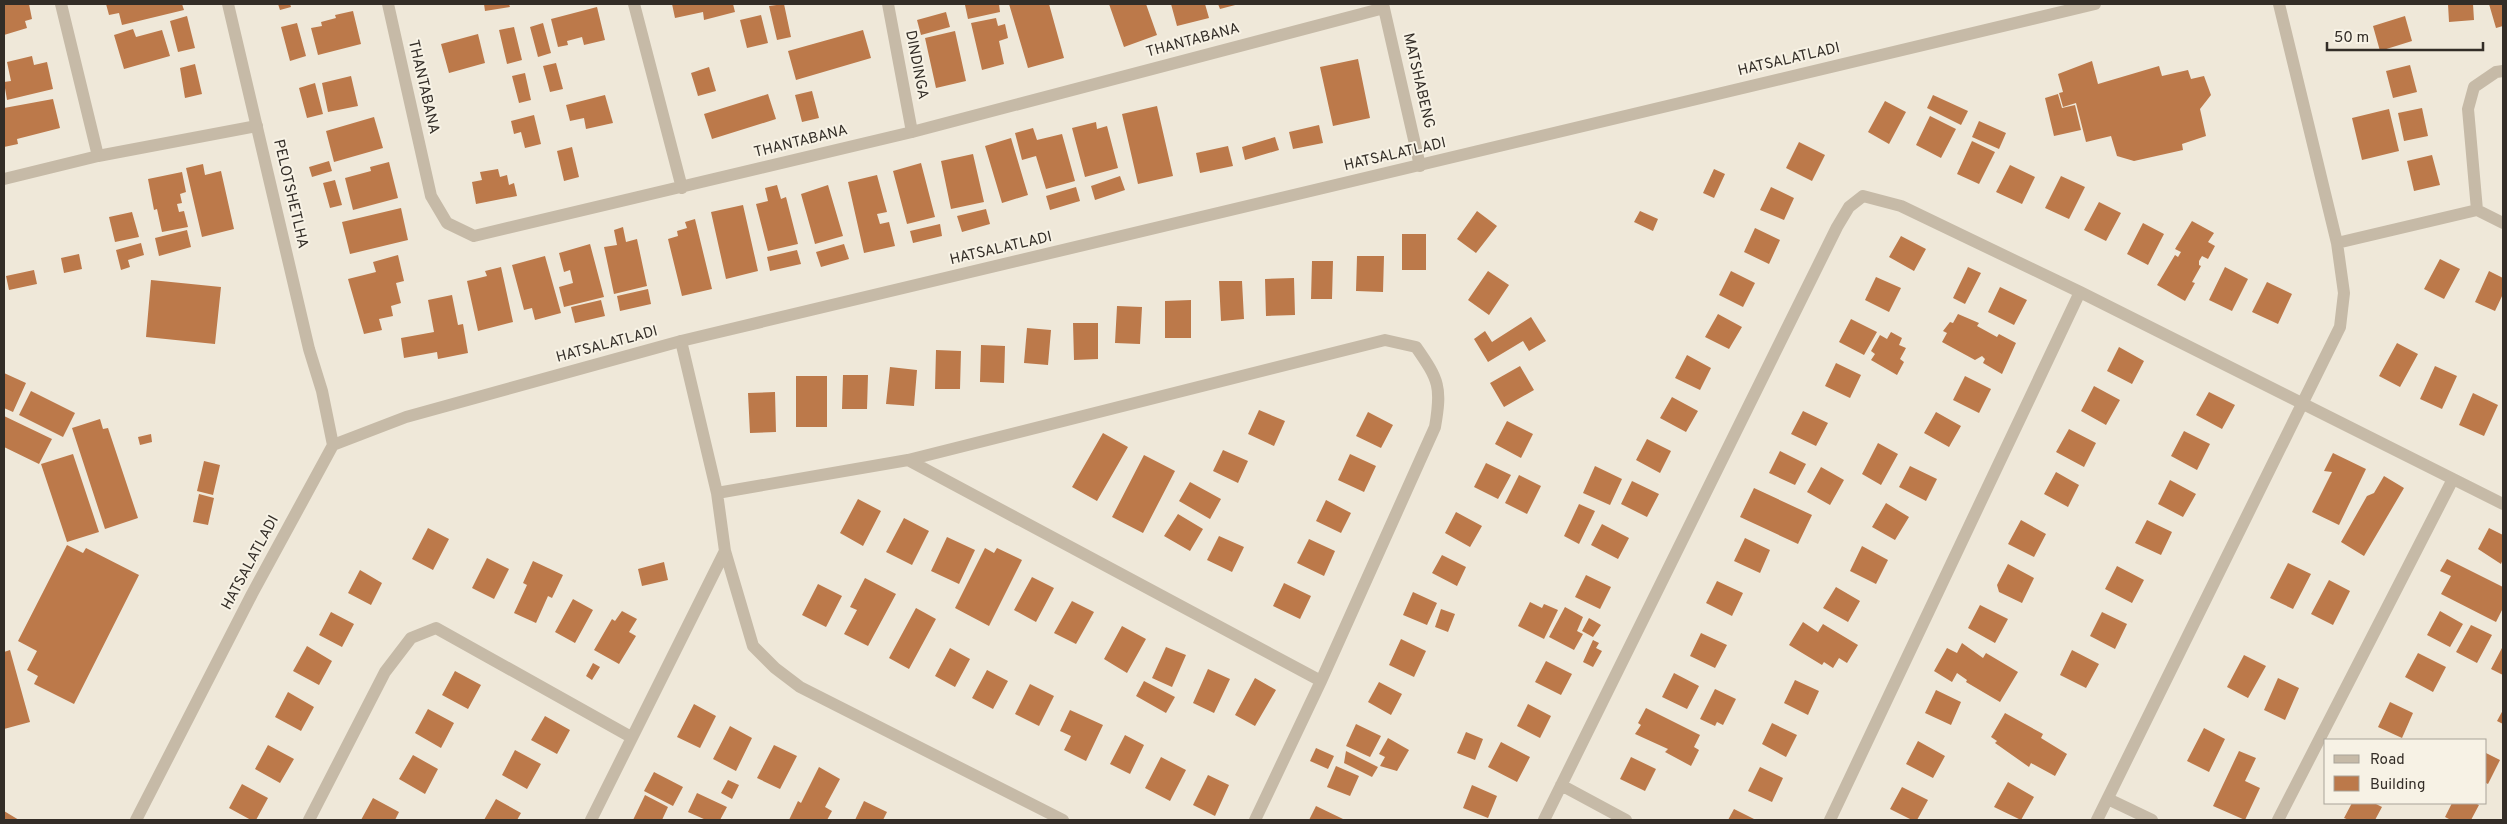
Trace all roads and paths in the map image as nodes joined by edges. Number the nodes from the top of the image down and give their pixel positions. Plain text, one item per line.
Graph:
1 (61, 4) edge
2 (228, 4) edge
3 (388, 4) edge
4 (634, 4) edge
5 (888, 4) edge
6 (2095, 4) edge
7 (2279, 4) edge
8 (1384, 6) edge
9 (2503, 71) edge
10 (257, 126) junction
11 (912, 132) junction
12 (98, 156) junction
13 (1420, 166) junction
14 (4, 179) edge
15 (682, 188) junction
16 (2477, 210) junction
17 (2503, 223) edge
18 (2338, 243) junction
19 (2080, 292) junction
20 (681, 342) junction
21 (2303, 405) junction
22 (333, 445) junction
23 (908, 460) junction
24 (2453, 479) junction
25 (717, 493) junction
26 (2503, 504) edge
27 (725, 551) junction
28 (1321, 681) junction
29 (631, 737) junction
30 (1561, 785) junction
31 (2108, 799) junction
32 (136, 820) edge
33 (309, 820) edge
34 (591, 820) edge
35 (1063, 820) edge
36 (1255, 820) edge
37 (1544, 820) edge
38 (1626, 820) edge
39 (1830, 820) edge
40 (2097, 820) edge
41 (2152, 820) edge
42 (2278, 820) edge

1 - 12 street
2 - 10 street, PELOTSHETLHA
3 - 15 street, THANTABANA
4 - 15 street
5 - 11 street, DINDINGA
6 - 13 street, HATSALATLADI
7 - 18 street
8 - 11 street, THANTABANA
8 - 13 street, MATSHABENG
9 - 16 street
10 - 12 street
10 - 22 street, PELOTSHETLHA
11 - 15 street, THANTABANA
12 - 14 street
13 - 20 street, HATSALATLADI
16 - 17 street
16 - 18 street
18 - 21 street
19 - 21 street
19 - 30 street
19 - 39 street
20 - 22 street, HATSALATLADI
20 - 25 street
21 - 24 street
21 - 31 street
22 - 32 street, HATSALATLADI
23 - 25 street
23 - 28 street
23 - 28 street
24 - 26 street
24 - 42 street
25 - 27 street
27 - 29 street
27 - 35 street
28 - 36 street
29 - 33 street
29 - 34 street
30 - 37 street
30 - 38 street
31 - 40 street
31 - 41 street

